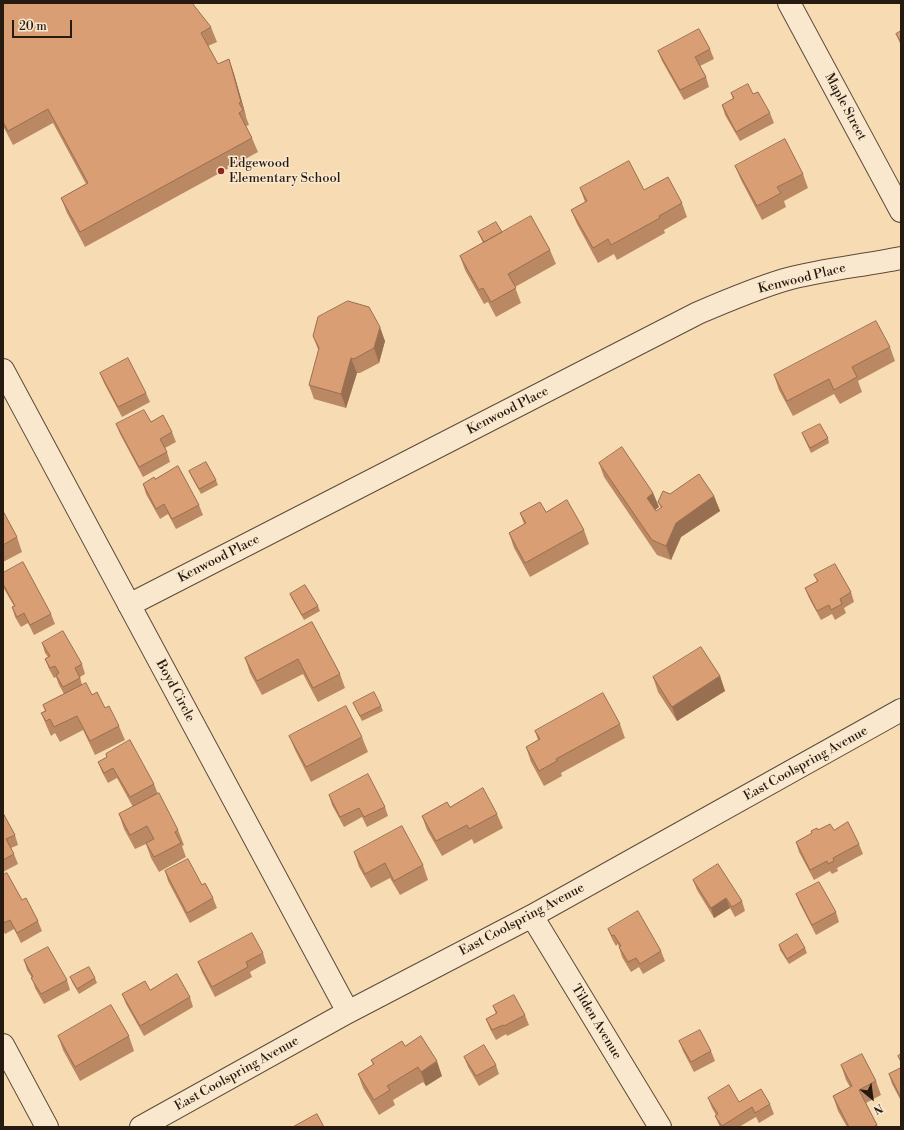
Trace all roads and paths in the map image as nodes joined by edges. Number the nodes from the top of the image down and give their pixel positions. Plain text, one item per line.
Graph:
1 (789, 3) edge
2 (901, 211) edge
3 (901, 258) edge
4 (3, 370) edge
5 (129, 605) junction
6 (901, 710) edge
7 (532, 916) junction
8 (348, 1012) junction
9 (3, 1045) edge
10 (47, 1127) edge
11 (141, 1127) edge
12 (660, 1127) edge

1 - 2 street, Maple Street
3 - 5 street, Kenwood Place
4 - 5 street, Boyd Circle
5 - 8 street, Boyd Circle
6 - 7 street, East Coolspring Avenue
7 - 8 street, East Coolspring Avenue
7 - 12 street, Tilden Avenue
8 - 11 street, East Coolspring Avenue
9 - 10 street

